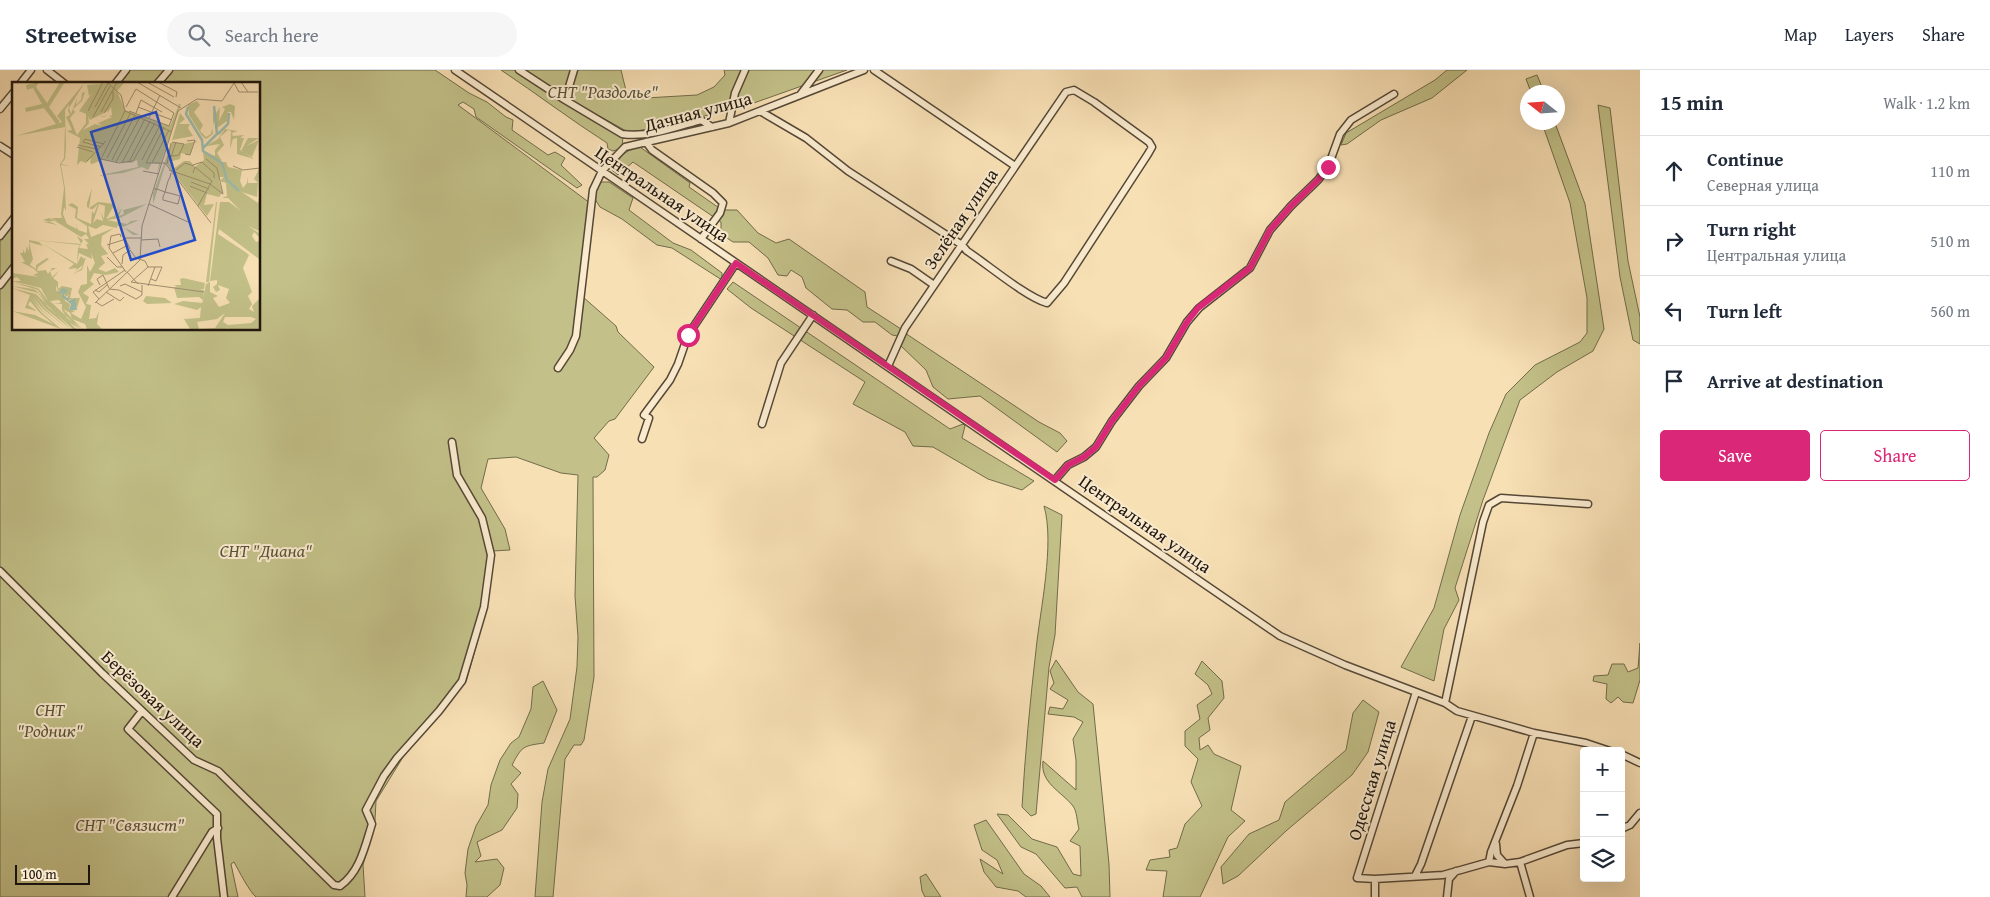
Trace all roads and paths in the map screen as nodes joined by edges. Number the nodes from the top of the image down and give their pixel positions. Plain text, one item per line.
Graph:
1 (31, 70) edge
2 (47, 70) edge
3 (126, 70) edge
4 (169, 70) edge
5 (455, 70) edge
6 (519, 70) edge
7 (574, 70) edge
8 (745, 70) edge
9 (819, 70) edge
10 (864, 70) edge
11 (874, 70) edge
12 (22, 82) edge
13 (62, 82) edge
14 (117, 82) edge
15 (159, 82) edge
16 (12, 94) edge
17 (1394, 94) dead end
18 (799, 96) junction
19 (565, 100) junction
20 (0, 109) edge
21 (760, 111) junction
22 (729, 123) junction
23 (712, 127) junction
24 (646, 142) junction
25 (0, 146) edge
26 (12, 154) edge
27 (1015, 166) junction
28 (602, 171) junction
29 (12, 221) edge
30 (0, 236) edge
31 (701, 239) junction
32 (962, 245) junction
33 (891, 261) dead end
34 (736, 263) junction
35 (12, 270) edge
36 (0, 285) edge
37 (934, 285) junction
38 (813, 315) junction
39 (888, 366) junction
40 (558, 368) dead end
41 (762, 424) dead end
42 (642, 439) dead end
43 (452, 442) dead end
44 (1055, 480) junction
45 (1588, 504) dead end
46 (0, 571) edge
47 (1416, 692) junction
48 (1445, 703) junction
49 (142, 711) junction
50 (1472, 716) junction
51 (1534, 733) junction
52 (1598, 747) edge
53 (1625, 756) edge
54 (1640, 763) edge
55 (1640, 813) edge
56 (1625, 827) edge
57 (218, 828) junction
58 (1496, 843) junction
59 (1580, 843) edge
60 (1489, 862) junction
61 (1520, 862) junction
62 (1505, 864) junction
63 (1457, 870) junction
64 (1415, 876) junction
65 (1375, 879) junction
66 (172, 897) edge
67 (224, 897) edge
68 (1375, 897) edge
69 (1447, 897) edge
70 (1530, 897) edge

1 - 12 street
2 - 13 street
3 - 14 street
4 - 15 street
5 - 28 street, Центральная улица
6 - 19 street
7 - 19 street
8 - 22 street
9 - 18 street
10 - 18 street, Дачная улица
11 - 27 street
16 - 20 street
17 - 44 street
18 - 21 street, Дачная улица
19 - 23 street
21 - 22 street, Дачная улица
21 - 32 street
22 - 23 street, Дачная улица
23 - 24 street, Дачная улица
24 - 28 street, Дачная улица
24 - 31 street
25 - 26 street
27 - 32 street, Зелёная улица
27 - 32 street, Зелёная улица
28 - 31 street, Центральная улица
28 - 40 street
29 - 30 street
31 - 34 street, Центральная улица
32 - 37 street, Зелёная улица
33 - 37 street
34 - 38 street, Центральная улица
34 - 42 street
35 - 36 street
37 - 39 street, Зелёная улица
38 - 39 street, Центральная улица
38 - 41 street
39 - 44 street, Центральная улица
43 - 49 street, Берёзовая улица
44 - 47 street, Центральная улица
45 - 48 street
46 - 49 street, Берёзовая улица
47 - 48 street, Центральная улица
47 - 65 street, Одесская улица
48 - 50 street, Центральная улица
49 - 57 street
50 - 51 street, Центральная улица
50 - 64 street
51 - 52 street, Центральная улица
51 - 58 street
53 - 54 street
55 - 56 street
57 - 66 street
57 - 67 street
58 - 60 street
58 - 62 street
59 - 61 street
60 - 62 street
60 - 63 street
61 - 62 street
61 - 70 street
63 - 64 street
63 - 69 street
64 - 65 street
65 - 68 street

